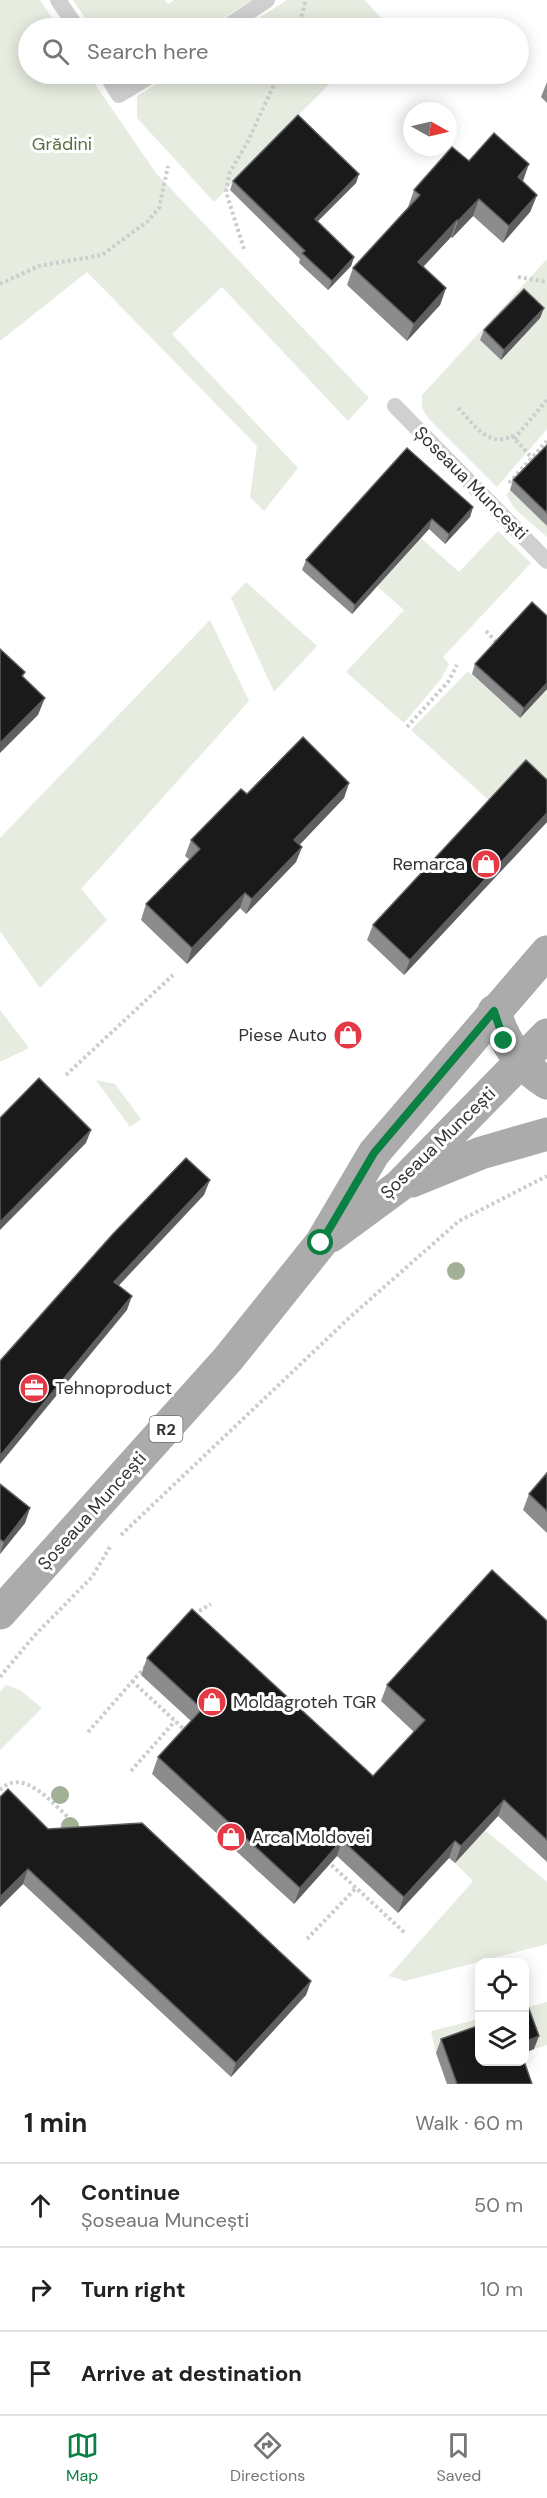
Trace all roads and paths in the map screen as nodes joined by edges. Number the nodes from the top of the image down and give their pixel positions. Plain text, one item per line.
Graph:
1 (58, 0) edge
2 (267, 0) edge
3 (306, 0) edge
4 (70, 18) edge
5 (240, 18) edge
6 (301, 18) edge
7 (112, 84) edge
8 (137, 84) edge
9 (274, 84) edge
10 (168, 166) dead end
11 (244, 249) dead end
12 (518, 277) dead end
13 (547, 282) edge
14 (0, 284) edge
15 (547, 400) edge
16 (394, 406) dead end
17 (458, 408) dead end
18 (514, 439) junction
19 (547, 441) edge
20 (531, 458) junction
21 (536, 463) edge
22 (491, 504) junction
23 (547, 561) edge
24 (486, 631) dead end
25 (499, 644) edge
26 (457, 665) dead end
27 (407, 727) dead end
28 (547, 952) edge
29 (173, 975) dead end
30 (494, 1011) junction
31 (547, 1035) edge
32 (519, 1061) junction
33 (66, 1075) dead end
34 (547, 1083) edge
35 (547, 1134) edge
36 (547, 1176) edge
37 (399, 1186) junction
38 (321, 1243) junction
39 (120, 1536) dead end
40 (112, 1544) dead end
41 (212, 1604) dead end
42 (0, 1614) edge
43 (188, 1618) edge
44 (153, 1658) edge
45 (0, 1677) edge
46 (132, 1682) junction
47 (176, 1721) junction
48 (88, 1732) dead end
49 (193, 1737) edge
50 (130, 1772) dead end
51 (0, 1790) edge
52 (71, 1820) dead end
53 (321, 1857) edge
54 (356, 1888) junction
55 (405, 1933) dead end
56 (307, 1939) dead end

1 - 4 lane
2 - 5 lane
3 - 6 path
7 - 8 lane
9 - 11 path
10 - 14 path
12 - 13 path
15 - 18 path
16 - 22 lane, Șoseaua Muncești
17 - 18 path
18 - 20 path
19 - 20 path
20 - 21 path
20 - 22 path
22 - 23 lane, Șoseaua Muncești
24 - 25 path
26 - 27 path
28 - 30 main road, Șoseaua Muncești / R2
29 - 33 path
30 - 32 main road
30 - 38 main road, Șoseaua Muncești / R2
31 - 32 main road, Șoseaua Muncești / R2
32 - 34 main road
32 - 37 main road, Șoseaua Muncești / R2
35 - 37 main road
36 - 39 path
37 - 38 main road, Șoseaua Muncești / R2
38 - 42 main road, Șoseaua Muncești / R2
40 - 45 path
41 - 43 path
44 - 46 path
46 - 47 path
46 - 48 path
47 - 49 path
47 - 50 path
51 - 52 path
53 - 54 path
54 - 55 path
54 - 56 path

